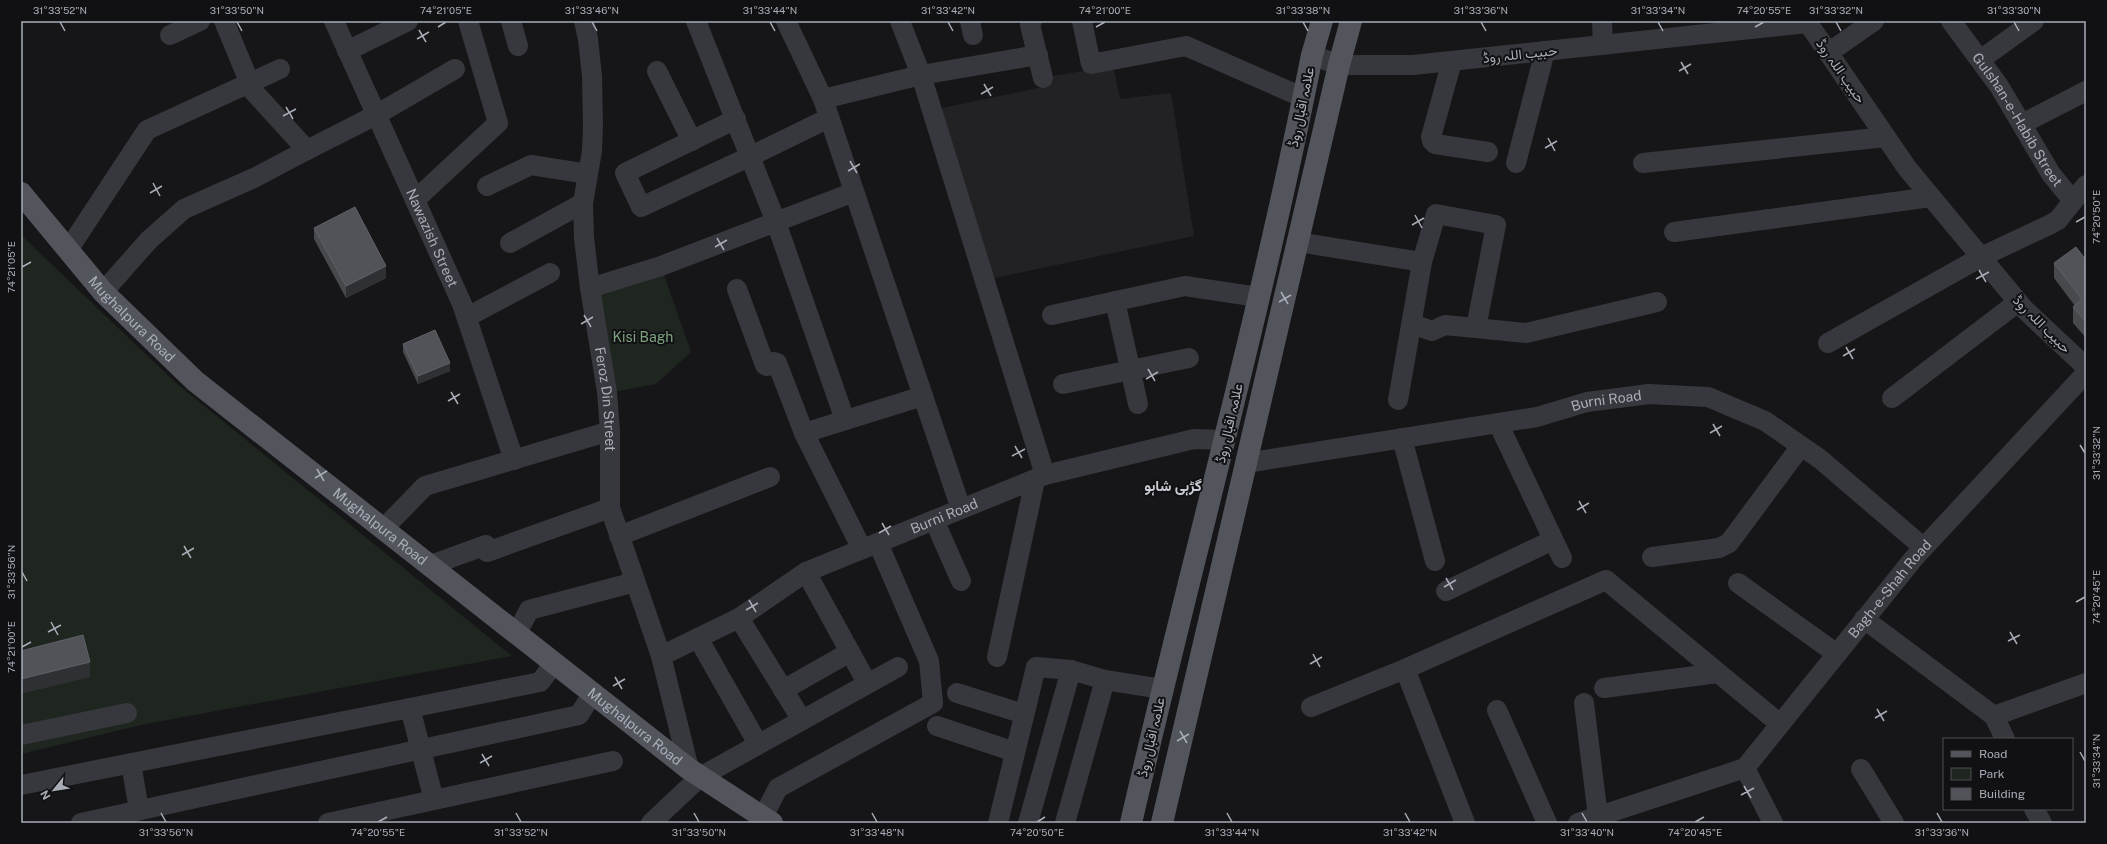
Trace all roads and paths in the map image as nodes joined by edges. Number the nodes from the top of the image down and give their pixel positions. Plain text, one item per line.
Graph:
1 (200, 21) edge
2 (224, 21) edge
3 (334, 21) edge
4 (408, 21) edge
5 (468, 21) edge
6 (511, 21) edge
7 (584, 21) edge
8 (696, 21) edge
9 (786, 21) edge
10 (900, 21) edge
11 (1032, 21) edge
12 (1082, 21) edge
13 (1322, 21) edge
14 (1351, 21) edge
15 (1602, 21) edge
16 (1874, 21) edge
17 (1951, 21) edge
18 (2034, 21) edge
19 (1694, 28) edge
20 (170, 35) dead end
21 (1603, 45) junction
22 (518, 46) dead end
23 (347, 51) junction
24 (1545, 51) junction
25 (1828, 53) junction
26 (1038, 55) junction
27 (1312, 55) junction
28 (1980, 60) junction
29 (1452, 61) junction
30 (1339, 65) junction
31 (280, 69) dead end
32 (455, 69) dead end
33 (657, 71) dead end
34 (921, 75) junction
35 (1044, 78) dead end
36 (250, 83) junction
37 (2086, 91) edge
38 (1304, 98) junction
39 (823, 99) junction
40 (376, 115) junction
41 (829, 118) junction
42 (736, 119) junction
43 (2022, 124) junction
44 (1886, 137) junction
45 (692, 141) junction
46 (307, 150) junction
47 (1488, 152) dead end
48 (751, 156) junction
49 (1516, 163) dead end
50 (1644, 163) dead end
51 (588, 174) junction
52 (2086, 185) edge
53 (487, 186) dead end
54 (854, 192) junction
55 (21, 193) edge
56 (1931, 197) junction
57 (415, 200) junction
58 (2073, 201) junction
59 (583, 203) junction
60 (776, 222) junction
61 (1674, 232) dead end
62 (1298, 242) junction
63 (510, 243) dead end
64 (68, 250) junction
65 (1981, 257) junction
66 (1422, 262) junction
67 (550, 273) dead end
68 (590, 288) junction
69 (737, 289) dead end
70 (103, 292) junction
71 (1258, 297) junction
72 (1115, 301) junction
73 (1656, 302) dead end
74 (2018, 302) junction
75 (1052, 315) dead end
76 (467, 317) junction
77 (1412, 324) junction
78 (1476, 328) junction
79 (1828, 343) dead end
80 (1189, 358) dead end
81 (2086, 367) edge
82 (1130, 369) junction
83 (2086, 373) edge
84 (1064, 384) dead end
85 (923, 396) junction
86 (1892, 398) dead end
87 (1398, 400) dead end
88 (1138, 404) dead end
89 (844, 420) junction
90 (1498, 423) junction
91 (610, 431) junction
92 (804, 433) junction
93 (1402, 438) junction
94 (1225, 440) junction
95 (1802, 446) junction
96 (514, 460) junction
97 (1246, 463) junction
98 (770, 477) dead end
99 (1040, 477) junction
100 (610, 508) junction
101 (961, 509) junction
102 (934, 520) junction
103 (384, 528) junction
104 (619, 536) junction
105 (1553, 540) junction
106 (870, 546) junction
107 (1923, 547) junction
108 (1652, 557) dead end
109 (1562, 558) dead end
110 (1435, 561) dead end
111 (431, 565) junction
112 (806, 572) junction
113 (961, 581) dead end
114 (635, 582) junction
115 (1738, 583) dead end
116 (1446, 591) dead end
117 (739, 618) junction
118 (1864, 619) junction
119 (517, 633) junction
120 (698, 638) junction
121 (850, 652) junction
122 (1836, 654) junction
123 (660, 656) junction
124 (997, 657) dead end
125 (555, 663) junction
126 (1169, 664) junction
127 (898, 667) dead end
128 (1405, 669) junction
129 (1071, 670) junction
130 (1198, 672) junction
131 (1718, 673) junction
132 (1105, 680) junction
133 (868, 683) junction
134 (2086, 683) edge
135 (1604, 688) dead end
136 (1162, 689) junction
137 (783, 690) junction
138 (958, 692) dead end
139 (593, 693) junction
140 (1584, 703) dead end
141 (1311, 707) dead end
142 (410, 708) junction
143 (1497, 710) dead end
144 (127, 713) dead end
145 (1024, 714) junction
146 (1994, 716) junction
147 (802, 720) junction
148 (1780, 724) junction
149 (937, 726) dead end
150 (21, 735) edge
151 (2005, 738) edge
152 (758, 744) junction
153 (422, 749) junction
154 (1015, 752) junction
155 (613, 761) dead end
156 (131, 763) junction
157 (1745, 768) junction
158 (1861, 769) dead end
159 (695, 773) junction
160 (21, 785) edge
161 (434, 800) junction
162 (140, 810) junction
163 (2035, 810) edge
164 (1598, 817) junction
165 (767, 820) edge
166 (81, 823) edge
167 (328, 823) edge
168 (651, 823) edge
169 (998, 823) edge
170 (1028, 823) edge
171 (1065, 823) edge
172 (1131, 823) edge
173 (1162, 823) edge
174 (1465, 823) edge
175 (1548, 823) edge
176 (1578, 823) edge
177 (1773, 823) edge
178 (1894, 823) edge
179 (2042, 823) edge

1 - 20 street
2 - 36 street
3 - 23 street, Nawazish Street
4 - 23 street
5 - 57 street
6 - 22 street
7 - 51 street, Feroz Din Street
8 - 42 street
9 - 39 street
10 - 34 street
11 - 26 street
12 - 38 street
13 - 27 main road, علامہ اقبال روڈ
14 - 30 main road, علامہ اقبال روڈ
15 - 21 street
16 - 25 street
17 - 28 street, Gulshan-e-Habib Street
18 - 28 street
19 - 21 street, حبیب اللہ روڈ
19 - 25 street, حبیب اللہ روڈ
21 - 24 street, حبیب اللہ روڈ
23 - 40 street, Nawazish Street
24 - 29 street, حبیب اللہ روڈ
24 - 49 street
25 - 44 street, حبیب اللہ روڈ
26 - 34 street
26 - 35 street
27 - 30 street
27 - 38 main road, علامہ اقبال روڈ
28 - 43 street, Gulshan-e-Habib Street
29 - 30 street, حبیب اللہ روڈ
29 - 47 street
30 - 62 main road, علامہ اقبال روڈ
31 - 36 street
32 - 40 street
33 - 45 street
34 - 39 street
34 - 99 street
36 - 46 street
36 - 64 street
37 - 43 street
38 - 71 main road, علامہ اقبال روڈ
39 - 41 street
40 - 46 street
40 - 57 street, Nawazish Street
41 - 48 street
41 - 54 street
42 - 45 street
42 - 48 street
43 - 58 street, Gulshan-e-Habib Street
44 - 50 street
44 - 56 street, حبیب اللہ روڈ
45 - 48 street
46 - 70 street
48 - 60 street
51 - 53 street
51 - 59 street, Feroz Din Street
52 - 58 street, Gulshan-e-Habib Street
54 - 60 street
54 - 85 street
55 - 64 main road, Mughalpura Road
56 - 61 street
56 - 65 street, حبیب اللہ روڈ
57 - 76 street, Nawazish Street
58 - 65 street
59 - 63 street
59 - 68 street, Feroz Din Street
60 - 68 street
60 - 89 street
62 - 66 street
62 - 97 main road, علامہ اقبال روڈ
64 - 70 main road, Mughalpura Road
65 - 74 street, حبیب اللہ روڈ
65 - 79 street
66 - 77 street
66 - 78 street
67 - 76 street
68 - 91 street, Feroz Din Street
69 - 92 street
70 - 103 main road, Mughalpura Road
71 - 72 street
71 - 94 main road, علامہ اقبال روڈ
72 - 75 street
72 - 82 street
73 - 78 street
74 - 81 street, حبیب اللہ روڈ
74 - 86 street
76 - 96 street, Nawazish Street
77 - 78 street
77 - 87 street
80 - 82 street
82 - 84 street
82 - 88 street
83 - 107 street, Bagh-e-Shah Road
85 - 89 street
85 - 101 street
89 - 92 street
90 - 93 street, Burni Road
90 - 95 street, Burni Road
90 - 105 street
91 - 96 street
91 - 100 street, Feroz Din Street
92 - 106 street
93 - 97 street, Burni Road
93 - 110 street
94 - 99 street, Burni Road
94 - 126 main road, علامہ اقبال روڈ
95 - 107 street, Burni Road
95 - 108 street
96 - 103 street
97 - 130 main road, علامہ اقبال روڈ
98 - 104 street
99 - 101 street, Burni Road
99 - 124 street
100 - 104 street, Feroz Din Street
100 - 111 street
101 - 102 street, Burni Road
102 - 106 street, Burni Road
102 - 113 street
103 - 111 main road, Mughalpura Road
104 - 114 street, Feroz Din Street
105 - 109 street
105 - 116 street
106 - 112 street, Burni Road
106 - 165 street
107 - 118 street, Bagh-e-Shah Road
111 - 119 main road, Mughalpura Road
112 - 117 street, Burni Road
112 - 121 street
114 - 119 street
114 - 123 street, Feroz Din Street
115 - 122 street
117 - 120 street, Burni Road
117 - 137 street
118 - 122 street, Bagh-e-Shah Road
118 - 146 street
119 - 125 main road, Mughalpura Road
120 - 123 street, Burni Road
120 - 152 street
121 - 133 street
121 - 137 street
122 - 148 street, Bagh-e-Shah Road
123 - 159 street, Feroz Din Street
125 - 139 main road, Mughalpura Road
125 - 142 street
126 - 130 main road
126 - 136 main road, علامہ اقبال روڈ
127 - 133 street
128 - 131 street
128 - 141 street
128 - 174 street
129 - 132 street
129 - 145 street
129 - 170 street
130 - 173 main road, علامہ اقبال روڈ
131 - 135 street
131 - 148 street
132 - 136 street
132 - 171 street
133 - 147 street
134 - 146 street
136 - 172 main road, علامہ اقبال روڈ
137 - 147 street
138 - 145 street
139 - 153 street
139 - 159 main road, Mughalpura Road
140 - 164 street
142 - 153 street
142 - 156 street
143 - 175 street
144 - 150 street
145 - 154 street
146 - 151 street
147 - 152 street
148 - 157 street, Bagh-e-Shah Road
149 - 154 street
152 - 159 street
153 - 161 street
153 - 162 street
154 - 169 street
155 - 161 street
156 - 160 street
156 - 162 street
157 - 164 street
157 - 177 street
158 - 178 street
159 - 165 main road, Mughalpura Road
159 - 168 street
161 - 167 street
162 - 166 street
163 - 179 street
164 - 176 street

